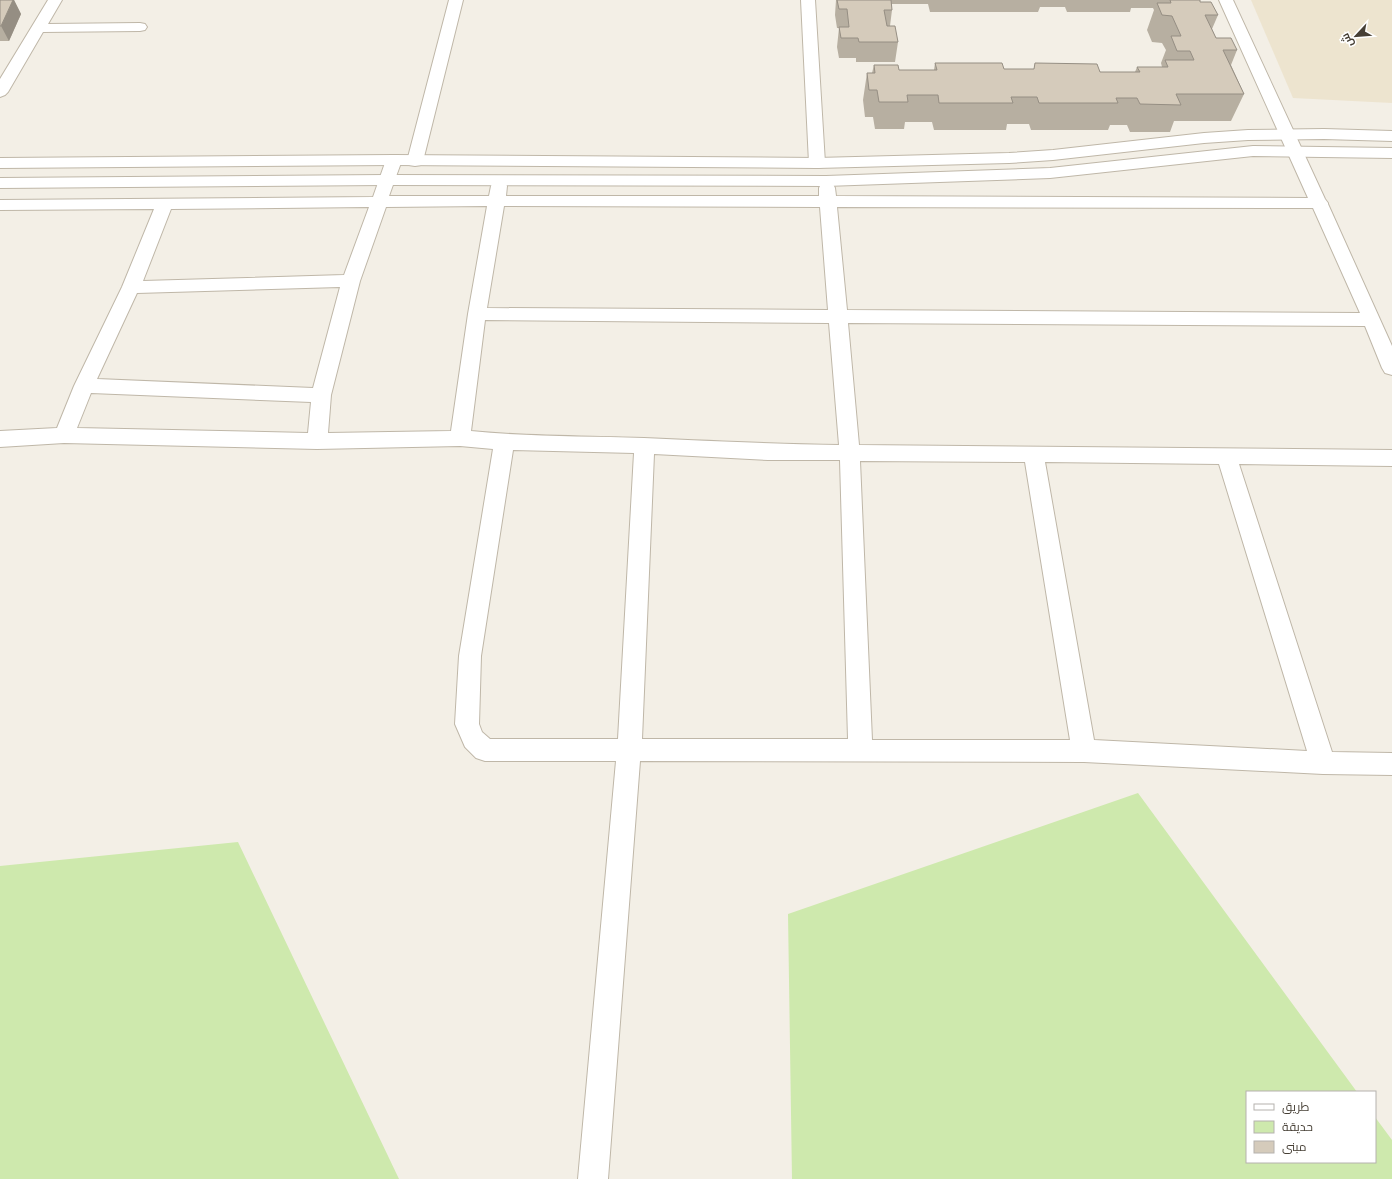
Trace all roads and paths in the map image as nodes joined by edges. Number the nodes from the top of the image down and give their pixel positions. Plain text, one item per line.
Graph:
1 (55, 0) edge
2 (456, 0) edge
3 (808, 0) edge
4 (1226, 0) edge
5 (140, 27) dead end
6 (38, 28) junction
7 (0, 92) edge
8 (1288, 135) junction
9 (1392, 136) edge
10 (1294, 151) junction
11 (1392, 153) edge
12 (394, 160) junction
13 (415, 161) junction
14 (817, 163) junction
15 (0, 164) edge
16 (386, 180) junction
17 (500, 181) junction
18 (826, 181) junction
19 (0, 183) edge
20 (496, 201) junction
21 (380, 202) junction
22 (828, 202) junction
23 (165, 203) junction
24 (1320, 204) junction
25 (0, 205) edge
26 (351, 281) junction
27 (131, 287) junction
28 (477, 314) junction
29 (839, 317) junction
30 (1372, 320) junction
31 (1392, 368) edge
32 (84, 386) junction
33 (321, 395) junction
34 (64, 435) junction
35 (460, 438) junction
36 (0, 439) edge
37 (317, 441) junction
38 (504, 442) junction
39 (644, 446) junction
40 (850, 453) junction
41 (1034, 455) junction
42 (1228, 457) junction
43 (1392, 458) edge
44 (629, 750) junction
45 (860, 750) junction
46 (1084, 750) junction
47 (1323, 763) junction
48 (1392, 764) edge
49 (592, 1179) edge

1 - 6 street
2 - 13 street
3 - 14 street
4 - 8 street
5 - 6 street
6 - 7 street
8 - 9 street
8 - 10 street
8 - 14 street
10 - 11 street
10 - 18 street
10 - 24 street
12 - 13 street
12 - 15 street
12 - 16 street
13 - 14 street
16 - 17 street
16 - 19 street
16 - 21 street
17 - 18 street
17 - 20 street
18 - 22 street
20 - 21 street
20 - 22 street
20 - 28 street
21 - 23 street
21 - 26 street
22 - 24 street
22 - 29 street
23 - 25 street
23 - 27 street
24 - 30 street
26 - 27 street
26 - 33 street
27 - 32 street
28 - 29 street
28 - 35 street
29 - 30 street
29 - 40 street
30 - 31 street
32 - 33 street
32 - 34 street
33 - 37 street
34 - 36 street
34 - 37 street
35 - 37 street
35 - 38 street
38 - 39 street
38 - 44 street
39 - 40 street
39 - 44 street
40 - 41 street
40 - 45 street
41 - 42 street
41 - 46 street
42 - 43 street
42 - 47 street
44 - 45 street
44 - 49 street
45 - 46 street
46 - 47 street
47 - 48 street

